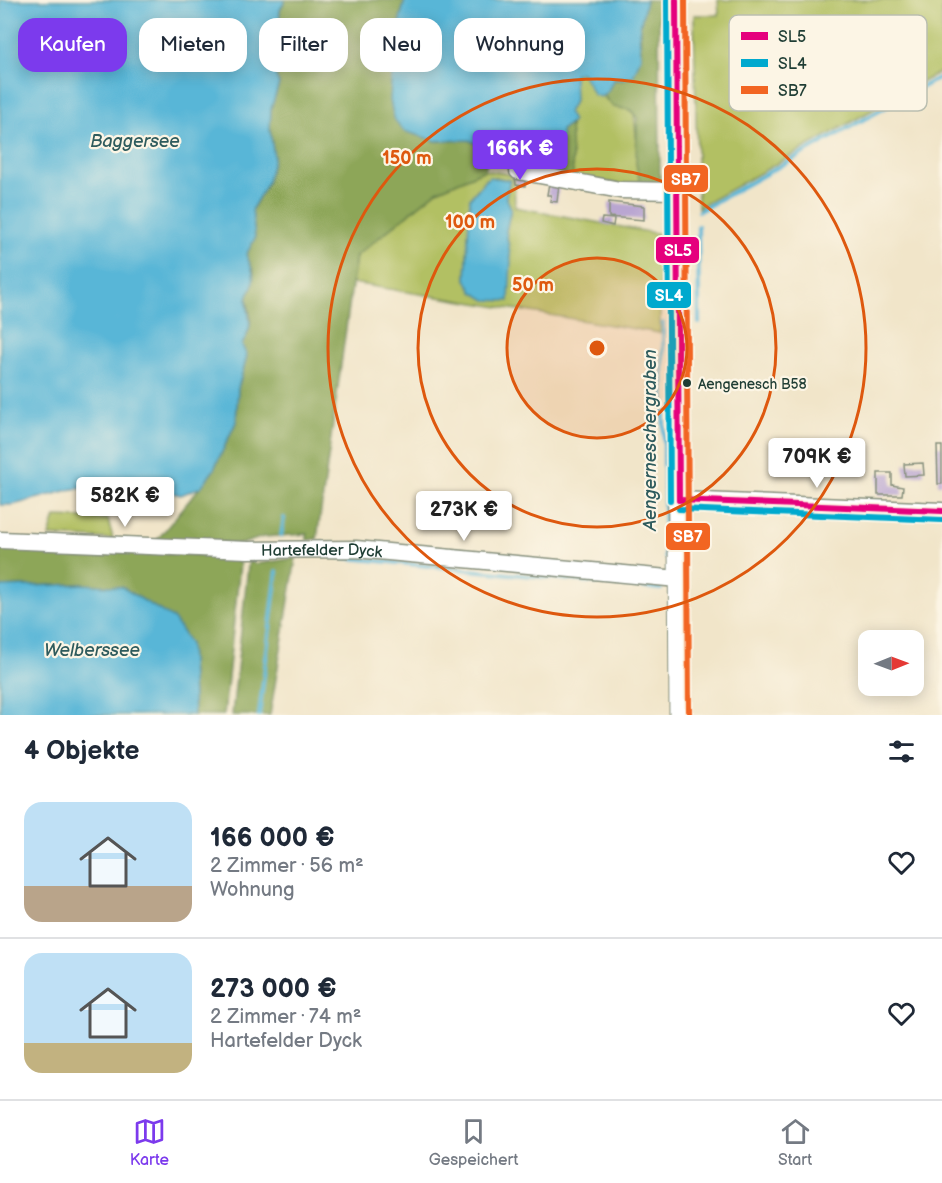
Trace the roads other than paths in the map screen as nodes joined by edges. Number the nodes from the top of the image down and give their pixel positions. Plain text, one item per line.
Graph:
1 (676, 0) edge
2 (518, 171) dead end
3 (676, 191) junction
4 (679, 500) junction
5 (942, 511) edge
6 (0, 540) edge
7 (678, 579) junction
8 (680, 715) edge

1 - 3 main road
2 - 3 street
3 - 4 main road
4 - 5 street
4 - 7 main road
6 - 7 street, Hartefelder Dyck
7 - 8 main road

